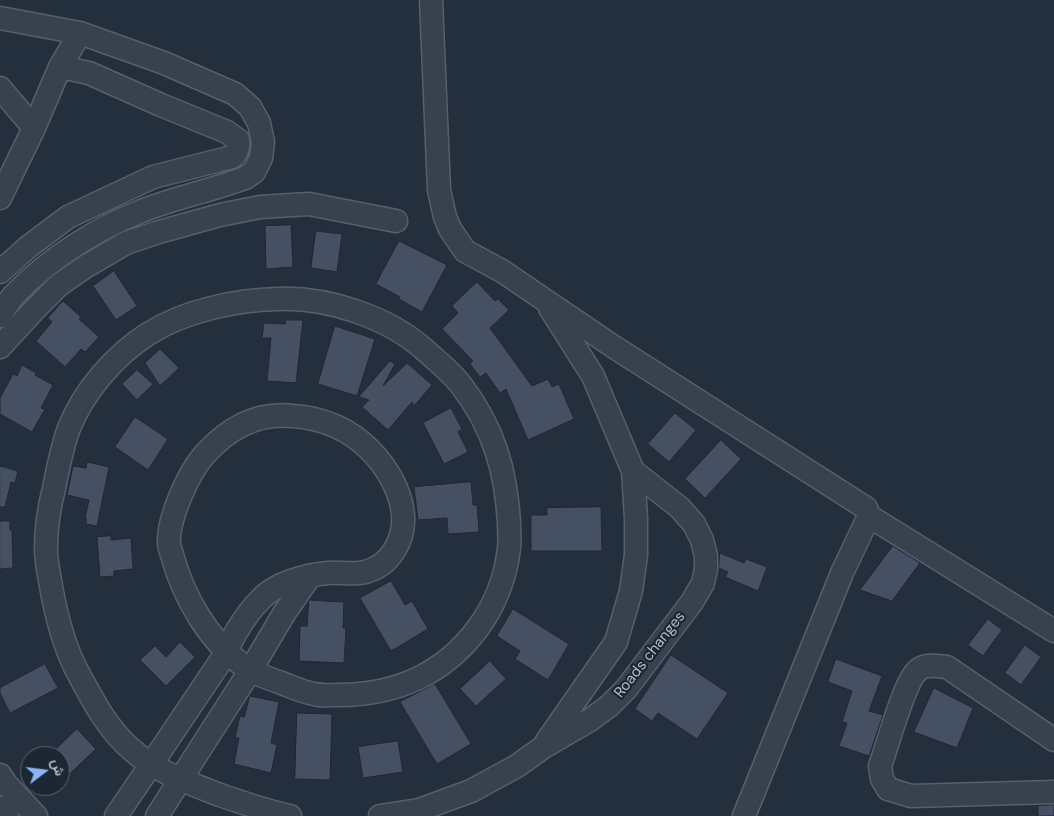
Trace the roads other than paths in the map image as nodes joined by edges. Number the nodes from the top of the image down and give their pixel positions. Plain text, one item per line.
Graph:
1 (431, 0) edge
2 (0, 18) edge
3 (80, 33) junction
4 (60, 67) junction
5 (0, 88) edge
6 (34, 128) junction
7 (0, 198) edge
8 (396, 221) dead end
9 (0, 272) edge
10 (545, 299) junction
11 (0, 316) edge
12 (0, 347) edge
13 (633, 470) junction
14 (869, 516) junction
15 (310, 576) junction
16 (1054, 631) edge
17 (227, 652) junction
18 (250, 671) junction
19 (1054, 740) edge
20 (542, 748) junction
21 (151, 764) junction
22 (0, 775) edge
23 (180, 780) junction
24 (1054, 792) edge
25 (0, 808) edge
26 (7, 816) edge
27 (36, 816) edge
28 (116, 816) edge
29 (158, 816) edge
30 (290, 816) edge
31 (380, 816) edge
32 (744, 816) edge

1 - 10 street
2 - 3 street
3 - 4 street
3 - 11 street
4 - 6 street
4 - 9 street
5 - 6 street
6 - 7 street
8 - 12 street
10 - 13 street
10 - 14 street
13 - 20 street
13 - 20 street, Roads changes
14 - 16 street
14 - 32 street
15 - 17 street
15 - 17 street
15 - 18 street
17 - 18 street
17 - 21 street
18 - 21 street
18 - 23 street
19 - 24 street
20 - 31 street, Roads changes
21 - 23 street
21 - 28 street
22 - 27 street
23 - 29 street
23 - 30 street
25 - 26 street

